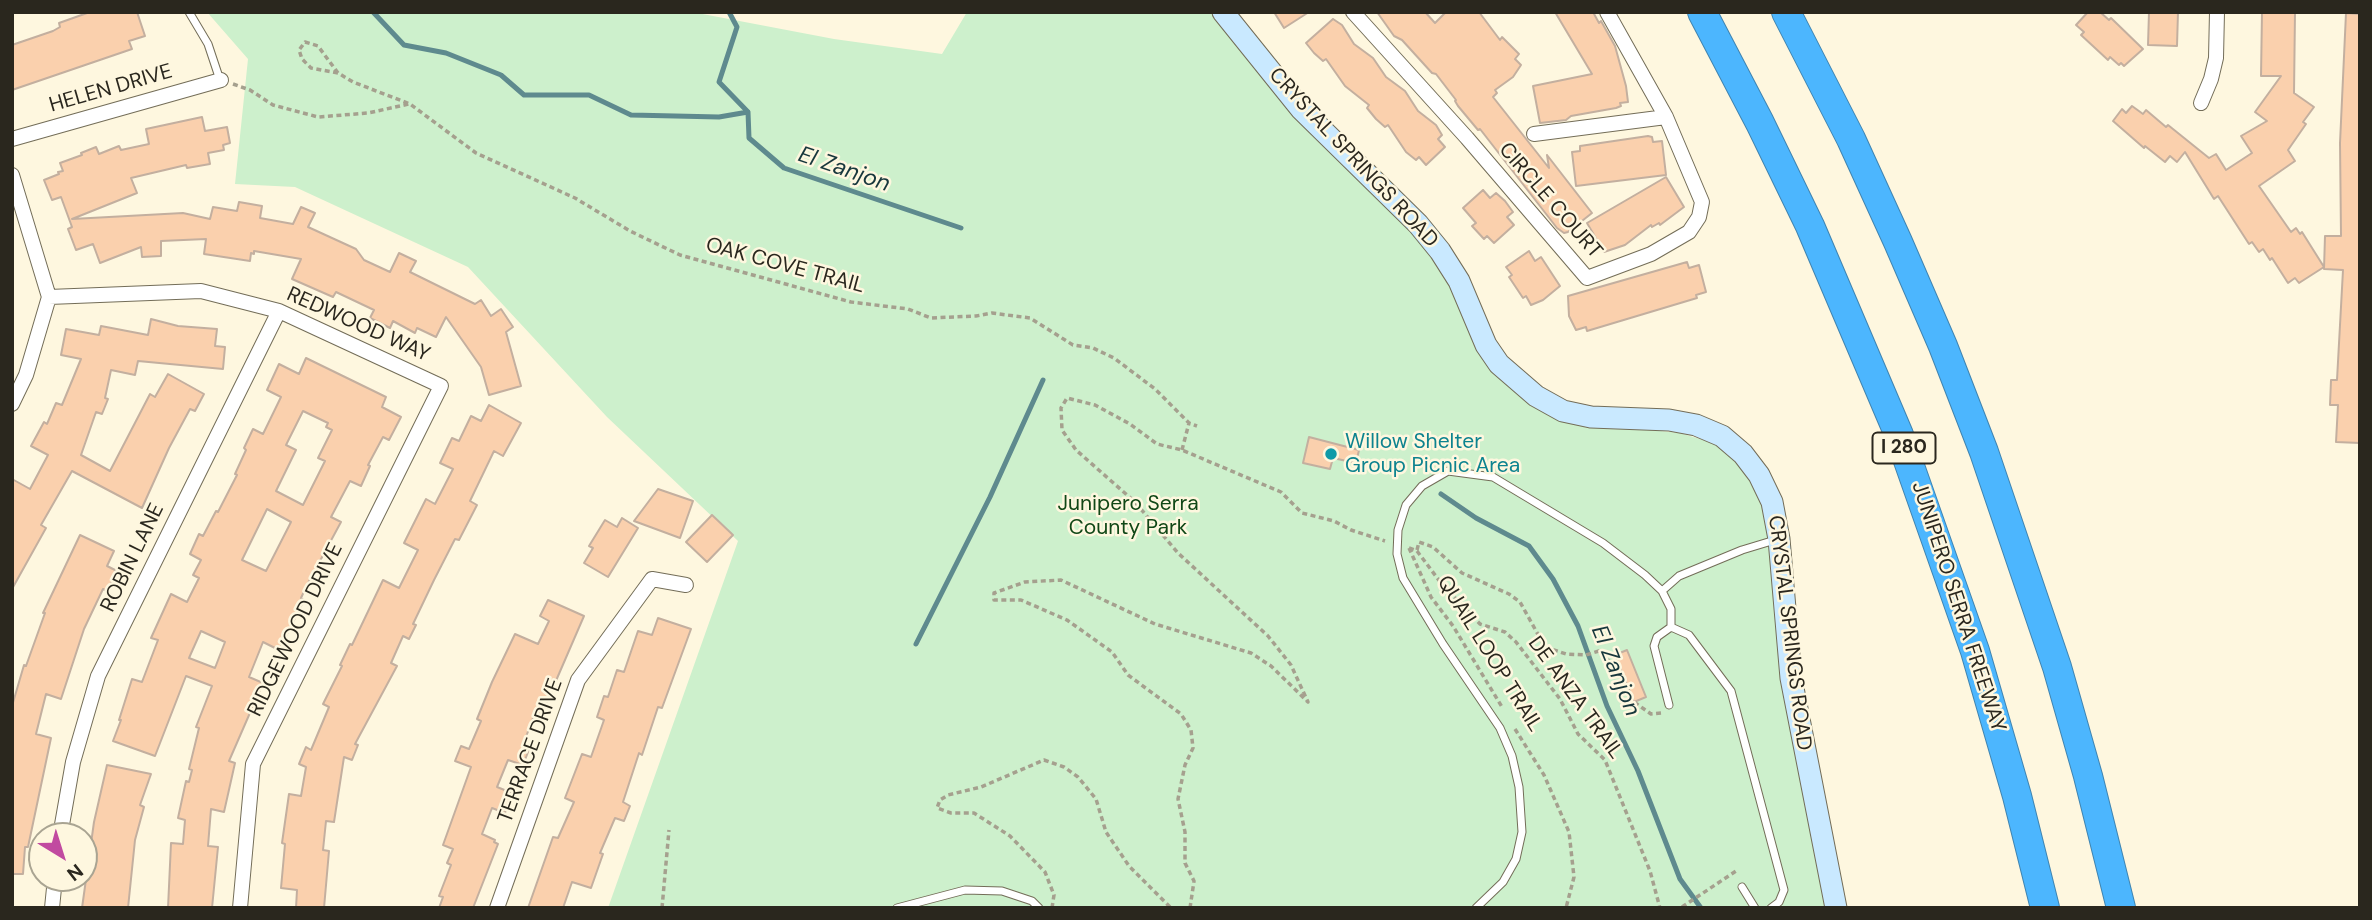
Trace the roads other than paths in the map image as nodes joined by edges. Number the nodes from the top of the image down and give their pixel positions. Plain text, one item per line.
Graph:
1 (189, 12) edge
2 (1223, 12) edge
3 (1353, 12) edge
4 (1607, 12) edge
5 (1702, 12) edge
6 (1786, 12) edge
7 (2217, 12) edge
8 (221, 80) joint
9 (2201, 103) dead end
10 (1666, 117) junction
11 (1534, 134) dead end
12 (12, 139) edge
13 (12, 176) edge
14 (49, 298) junction
15 (279, 310) junction
16 (440, 386) joint
17 (12, 404) edge
18 (1779, 539) junction
19 (686, 585) dead end
20 (1662, 591) junction
21 (1671, 627) junction
22 (1669, 705) dead end
23 (62, 822) edge
24 (1742, 887) dead end
25 (240, 908) edge
26 (497, 908) edge
27 (897, 908) edge
28 (1039, 908) edge
29 (1476, 908) edge
30 (1755, 908) edge
31 (1771, 908) edge
32 (1836, 908) edge
33 (2045, 908) edge
34 (2121, 908) edge

1 - 8 lane
2 - 18 street, CRYSTAL SPRINGS ROAD
3 - 10 street, CIRCLE COURT
4 - 10 street, CIRCLE COURT
5 - 33 highway, JUNIPERO SERRA FREEWAY / I 280
6 - 34 highway
7 - 9 street
8 - 12 street, HELEN DRIVE
10 - 11 street
13 - 14 street
14 - 15 street, REDWOOD WAY
14 - 17 street
15 - 16 street, REDWOOD WAY
15 - 23 street, ROBIN LANE
16 - 25 street, RIDGEWOOD DRIVE
18 - 20 lane
18 - 32 street, CRYSTAL SPRINGS ROAD
19 - 26 street, TERRACE DRIVE
20 - 21 lane
20 - 29 lane
21 - 22 lane
21 - 31 lane
24 - 30 lane
27 - 28 lane

